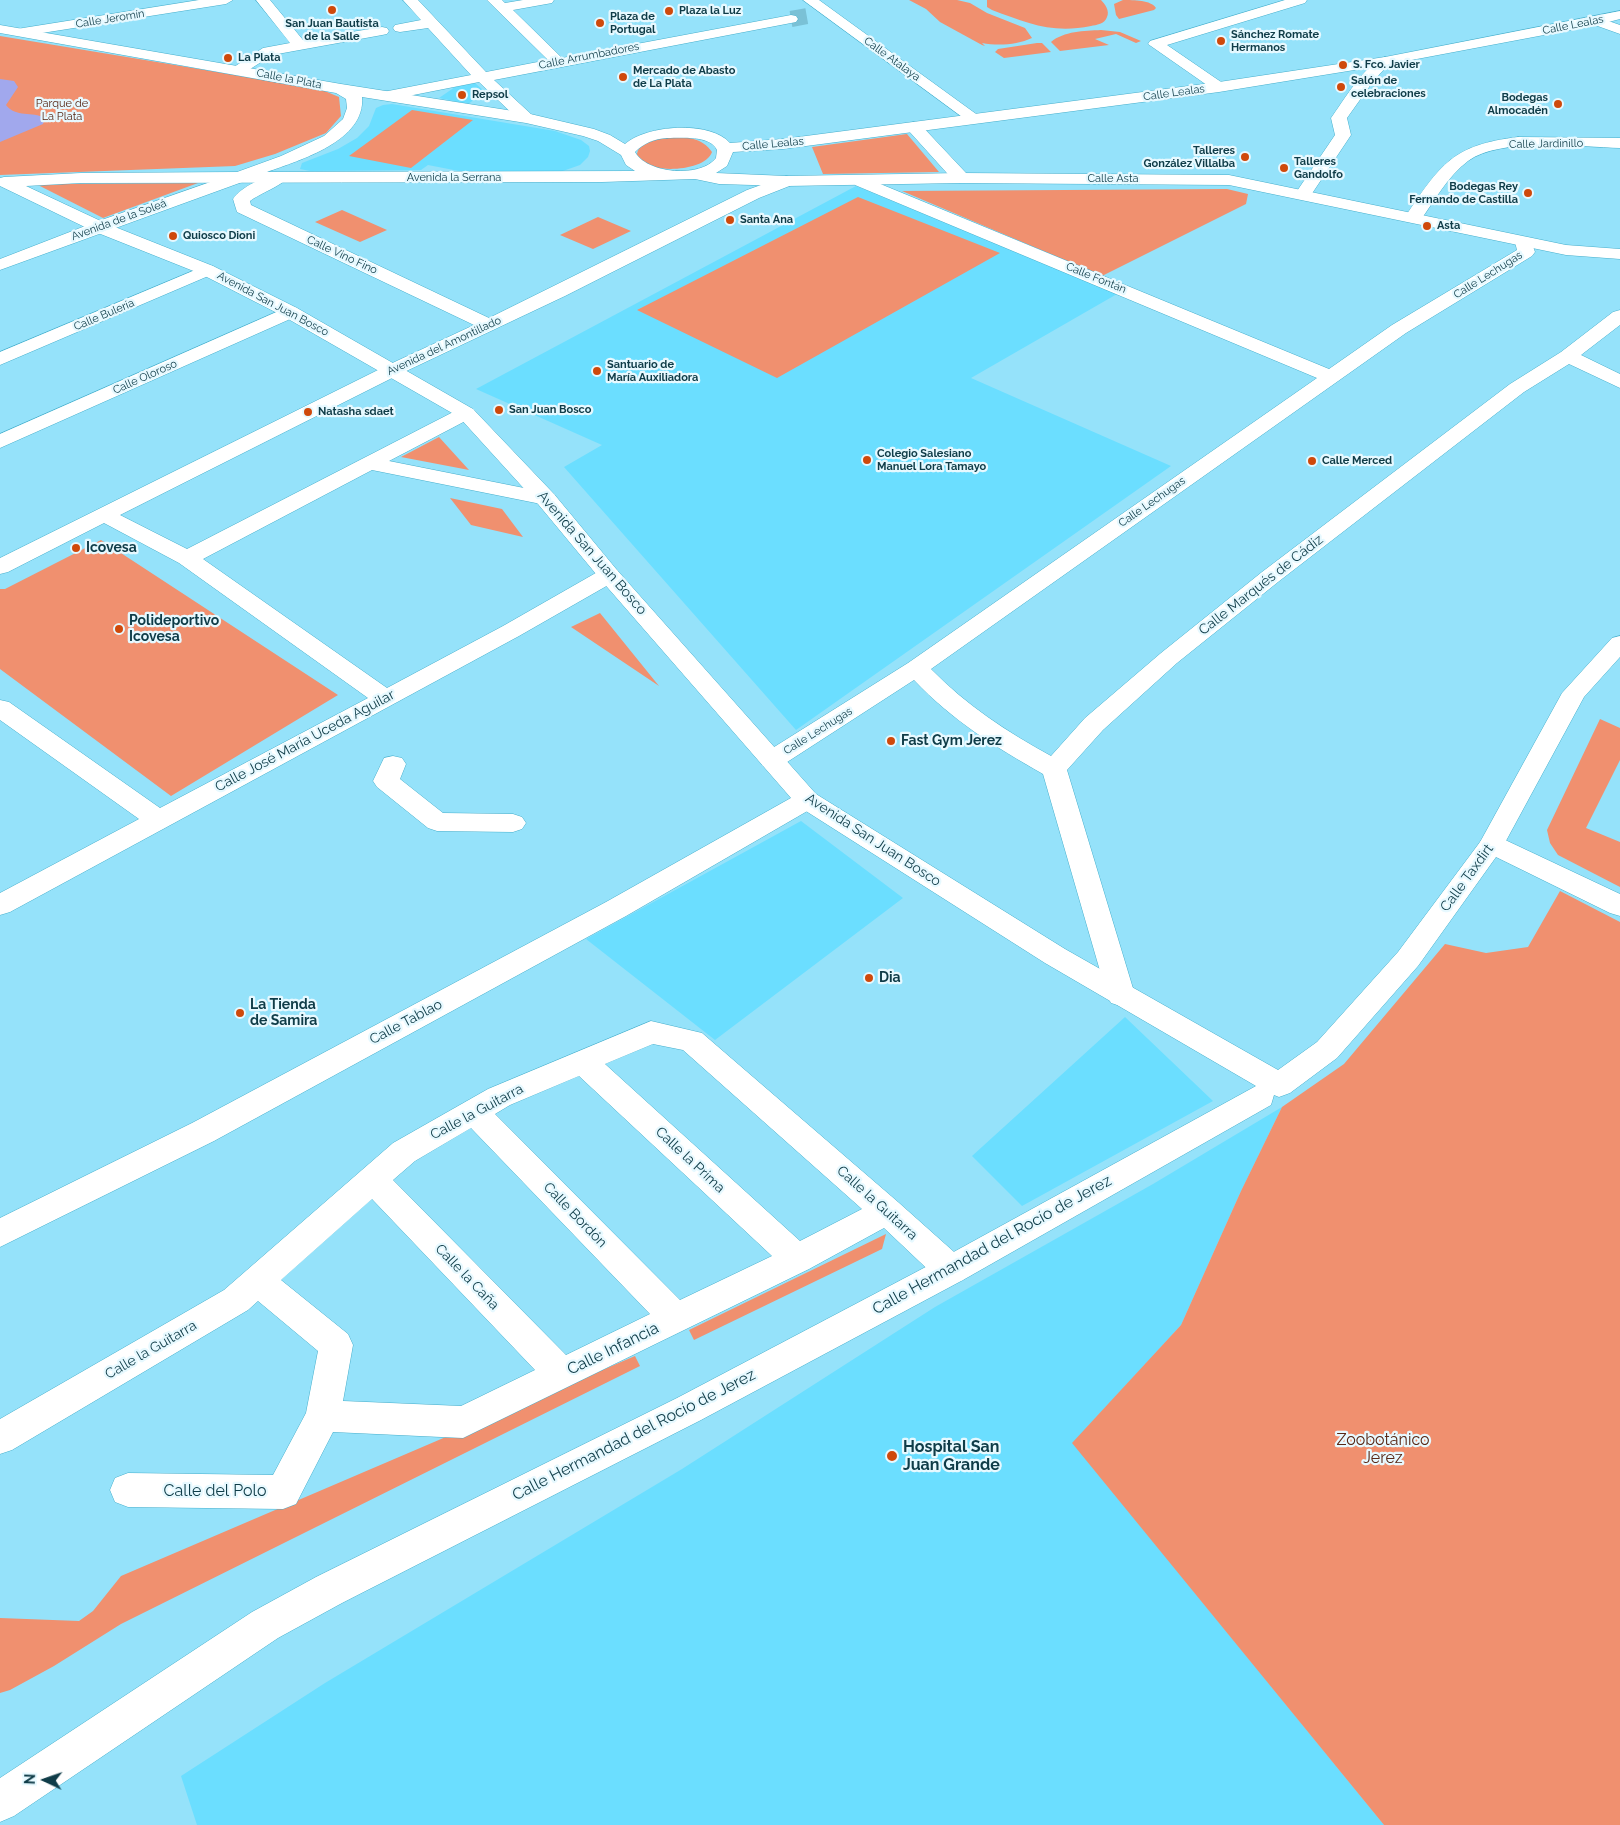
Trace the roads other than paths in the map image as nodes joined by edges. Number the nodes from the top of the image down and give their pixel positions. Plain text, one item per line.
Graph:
1 (226, 0) edge
2 (263, 0) edge
3 (410, 0) edge
4 (548, 0) edge
5 (810, 0) edge
6 (1300, 0) edge
7 (498, 4) edge
8 (826, 12) junction
9 (1620, 15) edge
10 (808, 16) tunnel mouth
11 (791, 19) tunnel mouth
12 (1597, 22) junction
13 (431, 23) junction
14 (9, 27) edge
15 (400, 28) dead end
16 (1620, 30) edge
17 (382, 31) dead end
18 (299, 45) junction
19 (1385, 61) junction
20 (558, 62) junction
21 (239, 70) junction
22 (482, 77) junction
23 (1219, 87) junction
24 (341, 89) junction
25 (388, 95) junction
26 (505, 98) junction
27 (486, 111) junction
28 (526, 118) junction
29 (975, 119) junction
30 (567, 126) junction
31 (914, 127) junction
32 (655, 134) junction
33 (1620, 143) edge
34 (725, 148) junction
35 (627, 152) junction
36 (696, 174) junction
37 (669, 175) junction
38 (240, 177) junction
39 (279, 178) junction
40 (960, 178) junction
41 (786, 181) junction
42 (861, 181) junction
43 (2, 182) edge
44 (1303, 194) junction
45 (1414, 218) junction
46 (99, 227) junction
47 (1524, 242) junction
48 (0, 250) edge
49 (38, 250) junction
50 (1620, 254) edge
51 (0, 265) edge
52 (207, 270) junction
53 (290, 312) junction
54 (1620, 316) edge
55 (490, 325) junction
56 (1568, 356) junction
57 (0, 359) edge
58 (394, 370) junction
59 (1330, 376) junction
60 (1620, 382) edge
61 (466, 412) junction
62 (0, 442) edge
63 (368, 463) junction
64 (546, 499) junction
65 (104, 515) junction
66 (188, 558) junction
67 (0, 568) edge
68 (610, 575) junction
69 (1620, 643) edge
70 (916, 668) junction
71 (385, 698) junction
72 (0, 708) edge
73 (772, 760) junction
74 (393, 764) dead end
75 (1054, 769) junction
76 (807, 800) junction
77 (157, 819) junction
78 (512, 823) dead end
79 (1492, 844) junction
80 (0, 905) edge
81 (1620, 906) edge
82 (1121, 995) junction
83 (582, 1061) junction
84 (1269, 1091) junction
85 (474, 1112) junction
86 (373, 1180) junction
87 (887, 1211) junction
88 (0, 1233) edge
89 (797, 1259) junction
90 (951, 1270) junction
91 (258, 1281) junction
92 (676, 1318) junction
93 (562, 1374) junction
94 (323, 1416) junction
95 (0, 1438) edge
96 (128, 1490) dead end
97 (0, 1802) edge

1 - 14 street, Calle Jeromín
2 - 18 street
3 - 13 street
4 - 7 street
5 - 8 street, Calle Atalaya
6 - 23 street
7 - 20 street
8 - 10 street
8 - 29 street, Calle Atalaya
9 - 12 street, Calle Lealas
11 - 20 street, Calle Arrumbadores
12 - 16 street
12 - 19 street, Calle Lealas
13 - 15 street
13 - 22 street
14 - 21 street, Calle la Plata
17 - 18 street
18 - 21 street
19 - 23 street, Calle Lealas
19 - 44 street
20 - 22 street, Calle Arrumbadores
21 - 24 street, Calle la Plata
22 - 25 street, Calle Arrumbadores
22 - 26 street
23 - 29 street, Calle Lealas
24 - 25 street, Calle la Plata
24 - 38 street, Avenida la Serrana
25 - 27 street, Calle la Plata
26 - 27 street
26 - 28 street
27 - 28 street, Calle la Plata
28 - 30 street, Calle la Plata
29 - 31 street, Calle Lealas
30 - 32 street, Calle la Plata
30 - 35 street, Calle la Plata
31 - 34 street, Calle Lealas
31 - 40 street
32 - 34 street, Calle la Plata
32 - 35 street
33 - 45 street, Calle Jardinillo
34 - 36 street
35 - 37 street, Calle la Plata
36 - 37 street, Avenida la Serrana
36 - 41 street, Calle Asta
37 - 39 street, Avenida la Serrana
38 - 39 street, Avenida la Serrana
38 - 43 street, Avenida la Serrana
38 - 46 street, Avenida de la Soleá
39 - 55 street, Calle Vino Fino
40 - 42 street, Calle Asta
40 - 44 street, Calle Asta
41 - 42 street, Calle Asta
41 - 55 street, Avenida del Amontillado
42 - 59 street, Calle Fontán
43 - 46 street, Avenida la Serrana
44 - 45 street, Calle Asta
45 - 47 street, Calle Asta
46 - 49 street, Avenida de la Soleá
46 - 52 street, Avenida San Juan Bosco
47 - 50 street, Calle Asta
47 - 59 street, Calle Lechugas
48 - 49 street
49 - 51 street, Avenida de la Soleá
52 - 53 street, Avenida San Juan Bosco
52 - 57 street, Calle Bulería
53 - 58 street, Avenida San Juan Bosco
53 - 62 street, Calle Oloroso
54 - 56 street, Calle Marqués de Cádiz
55 - 58 street, Avenida del Amontillado
56 - 60 street
56 - 75 street, Calle Marqués de Cádiz
58 - 61 street, Avenida San Juan Bosco
58 - 65 street, Avenida del Amontillado
59 - 70 street, Calle Lechugas
61 - 63 street
61 - 64 street, Avenida San Juan Bosco
63 - 64 street
63 - 66 street
64 - 68 street, Avenida San Juan Bosco
65 - 66 street
65 - 67 street, Avenida del Amontillado
66 - 71 street
68 - 71 street, Calle José María Uceda Aguilar
68 - 73 street, Avenida San Juan Bosco
69 - 79 street, Calle Taxdirt
70 - 73 street, Calle Lechugas
70 - 75 street
71 - 77 street, Calle José María Uceda Aguilar
72 - 77 street
73 - 76 street, Avenida San Juan Bosco
74 - 78 street
75 - 82 street
76 - 82 street, Avenida San Juan Bosco
76 - 88 street, Calle Tablao
77 - 80 street, Calle José María Uceda Aguilar
79 - 81 street
79 - 84 street, Calle Taxdirt
82 - 84 street, Avenida San Juan Bosco
83 - 85 street, Calle la Guitarra
83 - 87 street, Calle la Guitarra
83 - 89 street, Calle la Prima
84 - 90 street, Calle Hermandad del Rocío de Jerez
85 - 86 street, Calle la Guitarra
85 - 92 street, Calle Bordón
86 - 91 street, Calle la Guitarra
86 - 93 street, Calle la Caña
87 - 89 street, Calle Infancia
87 - 90 street, Calle la Guitarra
89 - 92 street, Calle Infancia
90 - 97 street, Calle Hermandad del Rocío de Jerez
91 - 94 street, Calle del Polo
91 - 95 street, Calle la Guitarra
92 - 93 street, Calle Infancia
93 - 94 street, Calle Infancia
94 - 96 street, Calle del Polo

